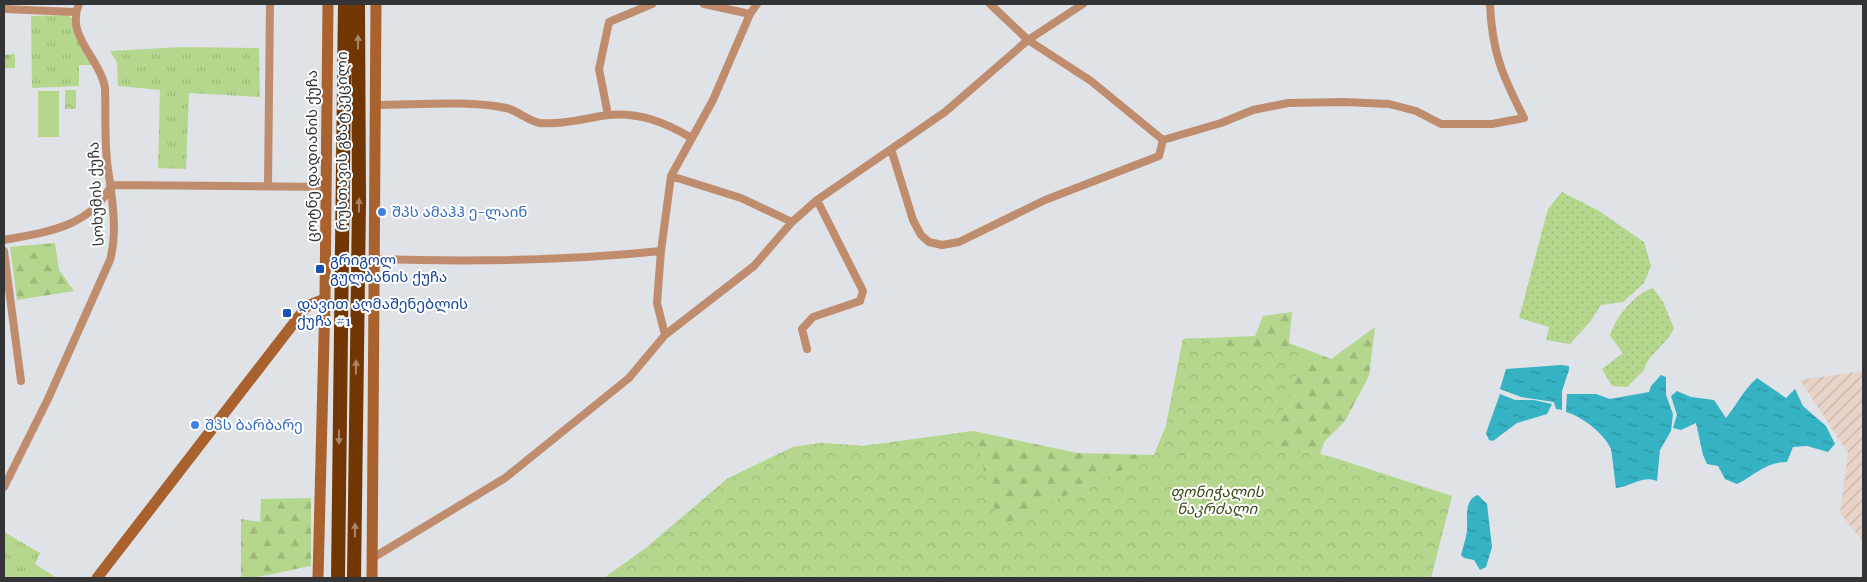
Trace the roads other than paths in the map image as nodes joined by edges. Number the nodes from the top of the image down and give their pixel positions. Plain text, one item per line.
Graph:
1 (79, 4) edge
2 (270, 4) edge
3 (328, 4) edge
4 (345, 4) edge
5 (358, 4) edge
6 (376, 4) edge
7 (652, 4) edge
8 (704, 4) edge
9 (757, 4) edge
10 (990, 4) edge
11 (1083, 4) edge
12 (1490, 4) edge
13 (4, 9) edge
14 (75, 12) junction
15 (750, 14) junction
16 (1028, 40) junction
17 (376, 105) junction
18 (608, 115) junction
19 (690, 138) junction
20 (1163, 140) junction
21 (891, 149) junction
22 (670, 176) junction
23 (112, 184) junction
24 (268, 185) junction
25 (327, 187) junction
26 (817, 200) junction
27 (792, 222) junction
28 (4, 240) edge
29 (4, 251) edge
30 (660, 251) junction
31 (375, 259) junction
32 (325, 299) junction
33 (665, 335) junction
34 (806, 349) dead end
35 (21, 381) dead end
36 (4, 487) edge
37 (372, 559) junction
38 (337, 574) edge
39 (97, 578) edge
40 (318, 578) edge
41 (356, 578) edge
42 (372, 578) edge

1 - 14 street
2 - 24 street
3 - 25 street, ცოტნე დადიანის ქუჩა
4 -> 38 highway, რუსთავის გზატკეცილი
41 -> 5 highway, რუსთავის გზატკეცილი
6 - 17 street
7 - 18 street
8 - 15 street
9 - 15 street
10 - 16 street
11 - 16 street
12 - 20 street
13 - 14 street
14 - 23 street, სოხუმის ქუჩა
15 - 19 street
16 - 20 street
16 - 21 street
17 - 18 street
17 - 31 street
18 - 19 street
19 - 22 street
20 - 21 street
21 - 26 street
22 - 27 street
22 - 30 street
23 - 24 street
23 - 28 street
23 - 36 street, სოხუმის ქუჩა
24 - 25 street
25 - 32 street, ცოტნე დადიანის ქუჩა
26 - 27 street
26 - 34 street
27 - 33 street
29 - 35 street
30 - 31 street
30 - 33 street
31 - 37 street
32 - 39 street
32 - 40 street, ცოტნე დადიანის ქუჩა
33 - 37 street
37 - 42 street

